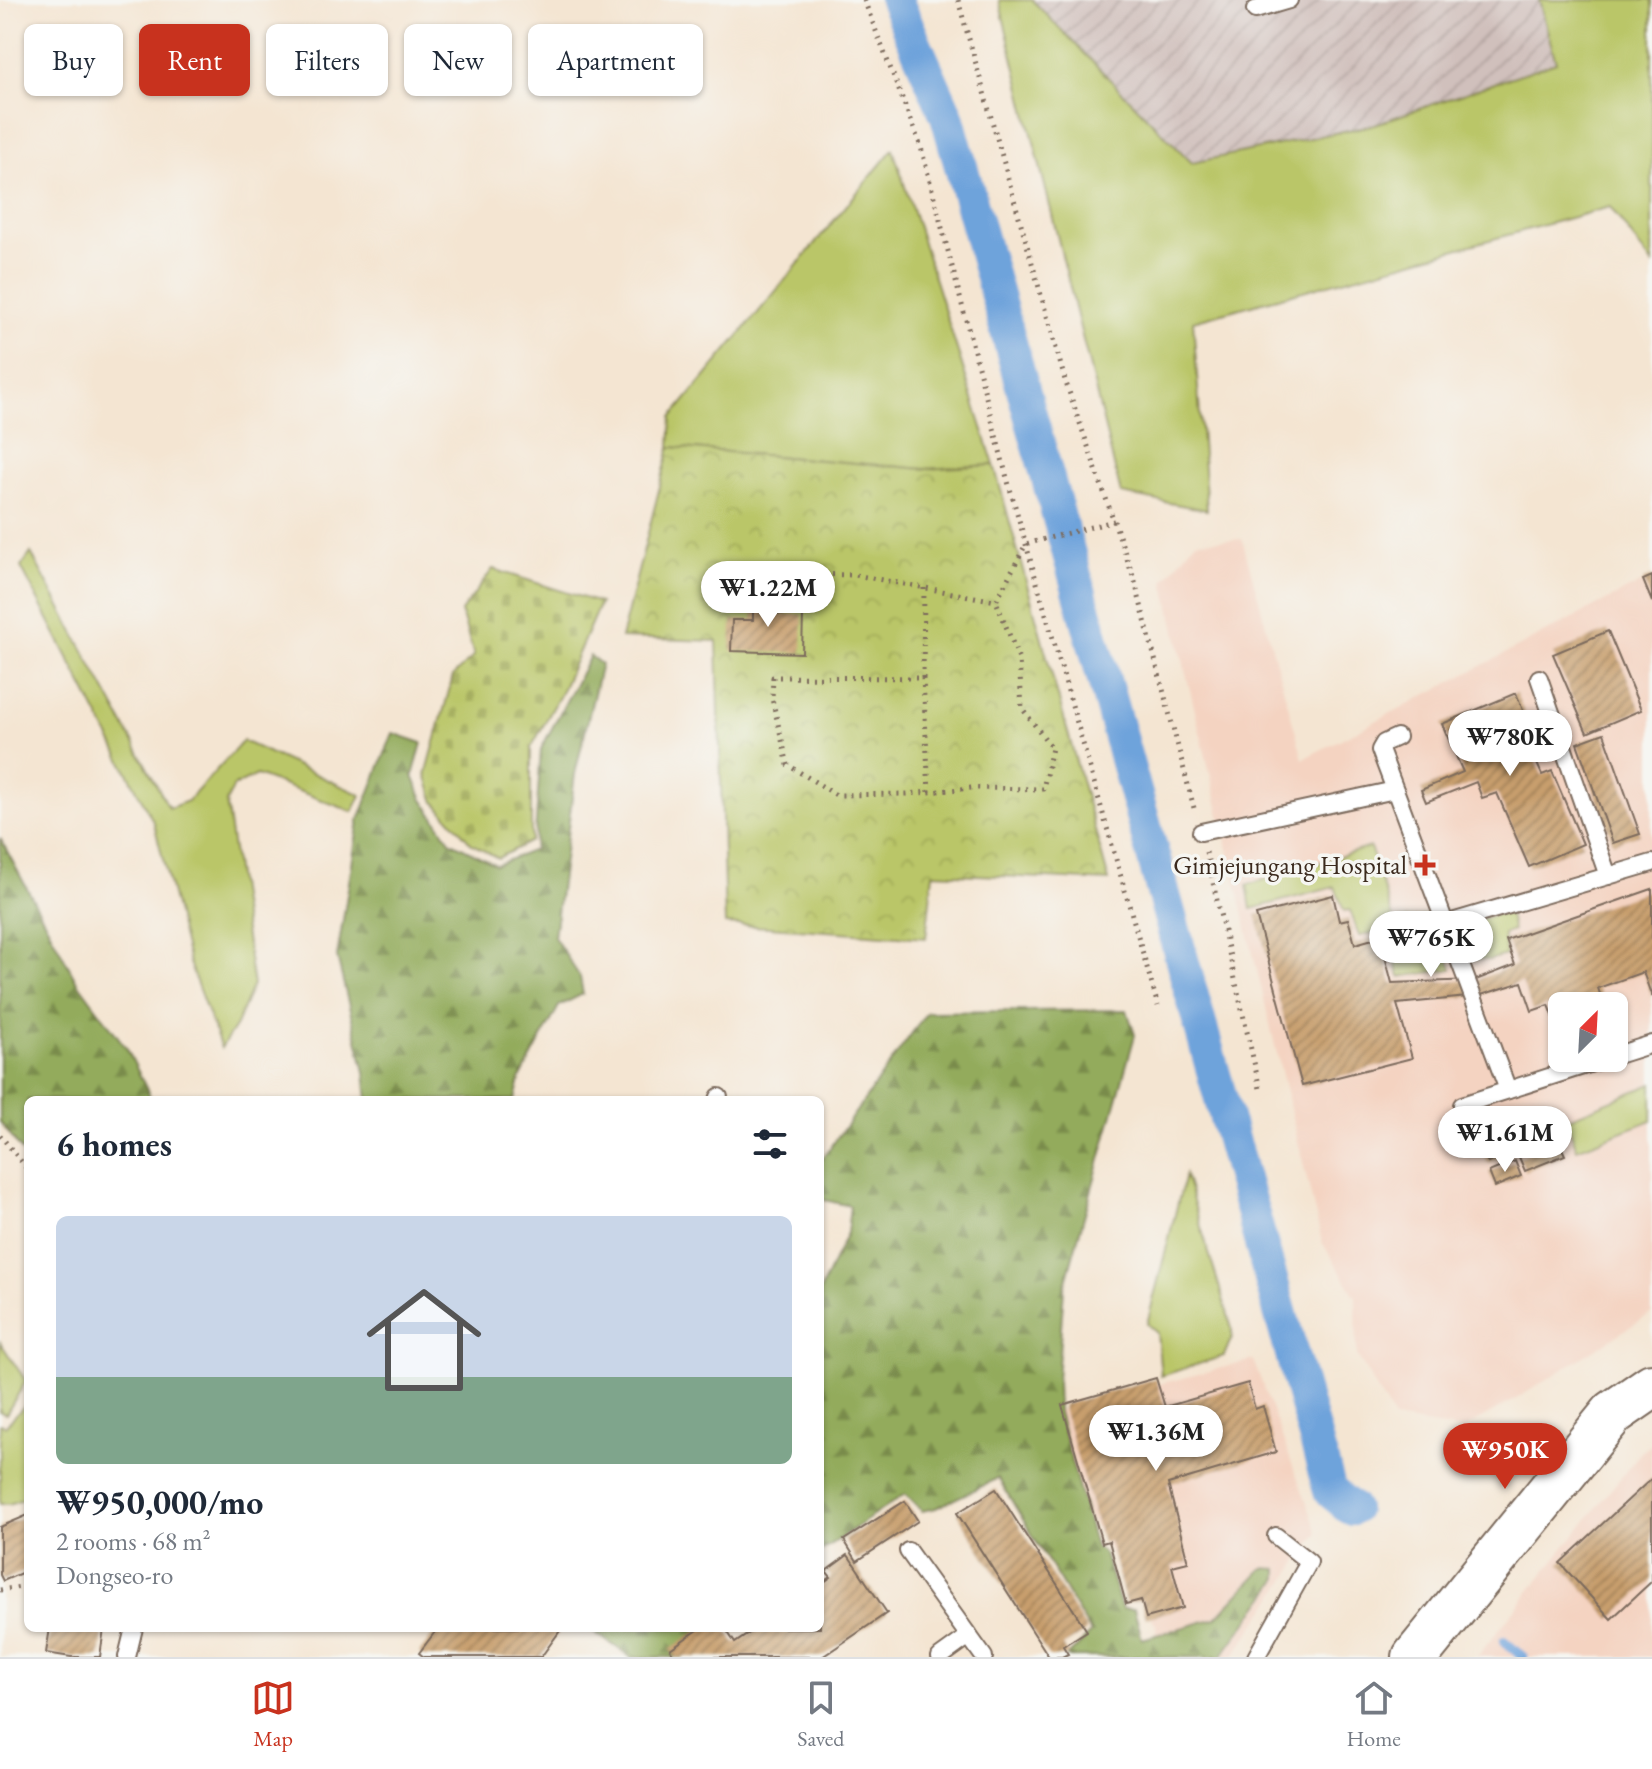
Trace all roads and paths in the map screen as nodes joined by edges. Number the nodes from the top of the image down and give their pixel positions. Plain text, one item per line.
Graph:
1 (864, 0) edge
2 (958, 0) edge
3 (1289, 0) edge
4 (1255, 10) dead end
5 (1113, 522) junction
6 (1027, 543) junction
7 (800, 574) dead end
8 (924, 588) junction
9 (996, 601) junction
10 (923, 678) junction
11 (1539, 678) dead end
12 (1397, 737) dead end
13 (1395, 790) junction
14 (929, 792) junction
15 (1201, 832) junction
16 (1652, 863) edge
17 (1608, 876) junction
18 (1445, 924) junction
19 (1158, 1006) dead end
20 (1652, 1044) edge
21 (1628, 1052) edge
22 (1564, 1072) edge
23 (1508, 1090) junction
24 (1261, 1093) dead end
25 (1462, 1105) dead end
26 (0, 1135) edge
27 (24, 1165) edge
28 (1652, 1386) edge
29 (1276, 1536) dead end
30 (908, 1551) dead end
31 (24, 1587) edge
32 (0, 1590) edge
33 (133, 1632) edge
34 (969, 1636) junction
35 (127, 1657) edge
36 (940, 1657) edge
37 (984, 1657) edge
38 (1256, 1657) edge
39 (1415, 1657) edge

1 - 6 path
2 - 5 path
3 - 4 lane
5 - 6 path
5 - 15 path
6 - 9 path
6 - 19 path
7 - 8 path
8 - 9 path
8 - 10 path
9 - 14 path
10 - 14 path
10 - 14 path
11 - 17 lane
12 - 13 lane
13 - 15 lane
13 - 18 lane
15 - 24 path
16 - 17 lane
17 - 18 lane
18 - 23 lane
20 - 21 lane
22 - 23 lane
23 - 25 lane
26 - 27 path
28 - 39 main road
29 - 38 lane
30 - 34 lane
31 - 32 path
33 - 35 lane
34 - 36 lane
34 - 37 lane

